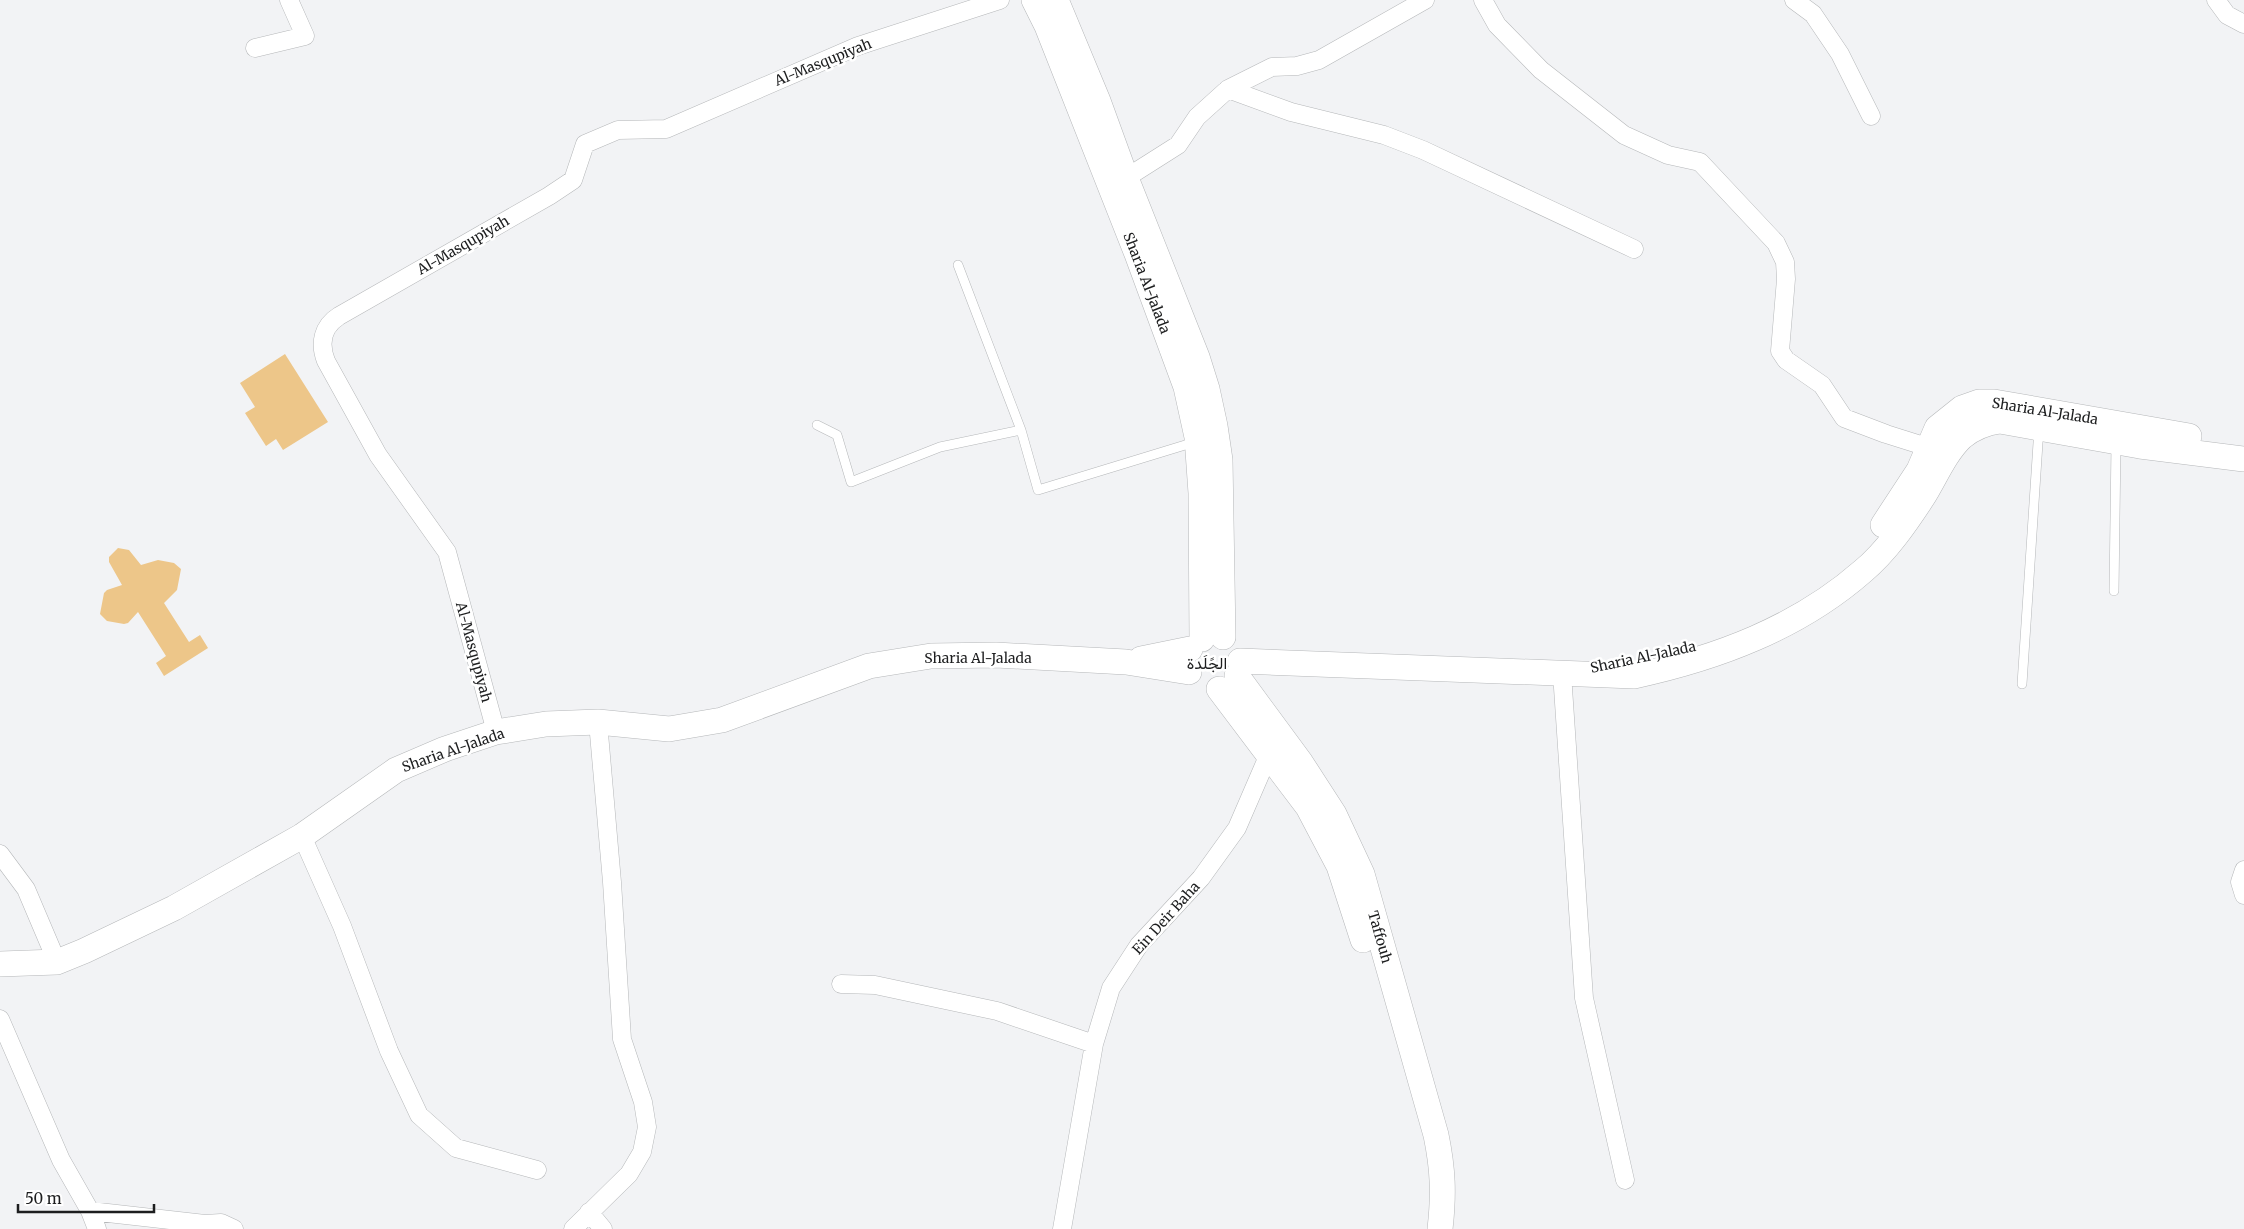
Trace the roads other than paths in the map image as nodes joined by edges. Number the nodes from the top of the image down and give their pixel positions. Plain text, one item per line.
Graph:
1 (289, 0) edge
2 (1000, 0) edge
3 (1034, 0) edge
4 (1056, 0) edge
5 (1424, 0) edge
6 (1482, 0) edge
7 (1794, 0) edge
8 (2216, 0) edge
9 (2244, 24) edge
10 (255, 48) dead end
11 (1228, 89) junction
12 (1871, 116) dead end
13 (1119, 185) junction
14 (1634, 249) dead end
15 (958, 265) dead end
16 (816, 425) dead end
17 (2039, 428) junction
18 (1021, 430) junction
19 (1198, 441) junction
20 (2116, 442) junction
21 (2244, 443) edge
22 (1939, 450) junction
23 (2244, 459) edge
24 (2114, 591) dead end
25 (1201, 649) junction
26 (1562, 673) junction
27 (1232, 675) junction
28 (2022, 684) dead end
29 (598, 722) junction
30 (496, 732) junction
31 (1277, 747) junction
32 (302, 836) junction
33 (0, 854) edge
34 (2244, 870) edge
35 (2244, 895) edge
36 (57, 962) junction
37 (0, 964) edge
38 (841, 984) dead end
39 (0, 1019) edge
40 (1094, 1044) junction
41 (537, 1170) dead end
42 (1625, 1180) dead end
43 (90, 1211) junction
44 (589, 1212) junction
45 (97, 1229) edge
46 (234, 1229) edge
47 (573, 1229) edge
48 (603, 1229) edge
49 (1062, 1229) edge
50 (1423, 1229) edge
51 (1440, 1229) edge

1 - 10 street
2 - 30 street, Al-Masqupiyah
3 - 13 street, Sharia Al-Jalada
4 - 13 street, Sharia Al-Jalada
5 - 11 street
6 - 22 street
7 - 12 street
8 - 9 street
11 - 13 street
11 - 14 street
13 - 19 street, Sharia Al-Jalada
13 - 25 street, Sharia Al-Jalada
15 - 18 lane
16 - 18 lane
17 - 20 street, Sharia Al-Jalada
17 - 22 street, Sharia Al-Jalada
17 - 28 lane
18 - 19 lane
19 - 25 street, Sharia Al-Jalada
20 - 23 street, Sharia Al-Jalada
20 - 24 lane
21 - 22 street, Sharia Al-Jalada
22 - 26 street, Sharia Al-Jalada
25 - 27 street
25 - 27 street, Sharia Al-Jalada
25 - 29 street, Sharia Al-Jalada
26 - 27 street, Sharia Al-Jalada
26 - 42 street
27 - 31 street
29 - 30 street, Sharia Al-Jalada
29 - 44 street
30 - 32 street, Sharia Al-Jalada
31 - 40 street, Ein Deir Baha
31 - 50 street
31 - 51 street, Taffouh
32 - 36 street, Sharia Al-Jalada
32 - 41 street
33 - 36 street
34 - 35 street
36 - 37 street, Sharia Al-Jalada
38 - 40 street
39 - 43 street
40 - 49 street, Ein Deir Baha
43 - 45 street
43 - 46 street
44 - 47 street
44 - 48 street

